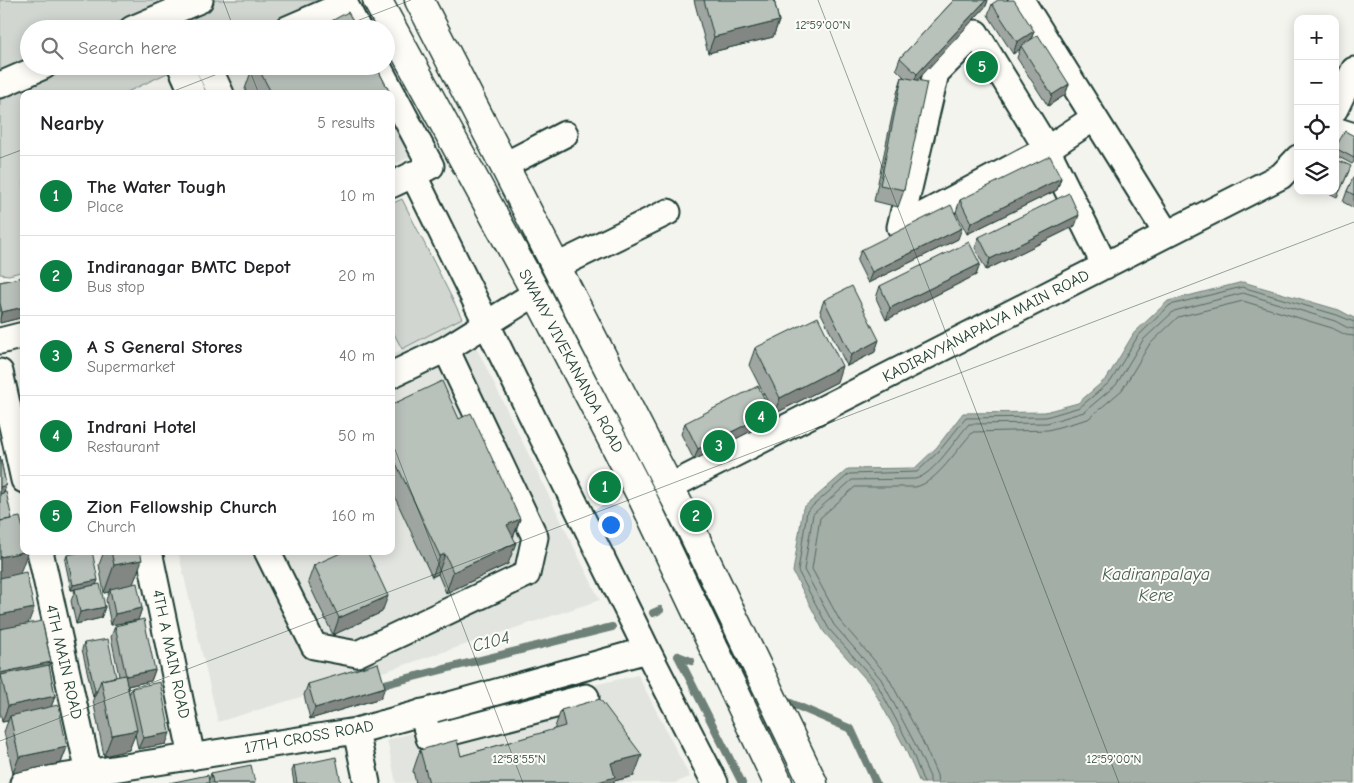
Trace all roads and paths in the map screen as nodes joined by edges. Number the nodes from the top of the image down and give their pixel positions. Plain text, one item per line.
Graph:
1 (200, 0) edge
2 (377, 0) edge
3 (419, 0) edge
4 (1021, 0) edge
5 (153, 20) edge
6 (308, 20) edge
7 (353, 20) edge
8 (388, 20) edge
9 (395, 33) edge
10 (1354, 70) edge
11 (23, 75) edge
12 (185, 75) edge
13 (212, 75) edge
14 (381, 75) edge
15 (0, 85) edge
16 (192, 90) edge
17 (219, 90) edge
18 (385, 90) edge
19 (1337, 105) edge
20 (1094, 118) junction
21 (395, 120) edge
22 (1339, 131) edge
23 (565, 134) dead end
24 (1354, 136) edge
25 (1047, 149) junction
26 (461, 153) junction
27 (1294, 162) edge
28 (505, 165) junction
29 (412, 175) edge
30 (668, 212) dead end
31 (1167, 234) junction
32 (557, 266) junction
33 (1105, 266) junction
34 (536, 293) junction
35 (486, 324) junction
36 (20, 337) edge
37 (0, 341) edge
38 (446, 349) junction
39 (0, 372) edge
40 (395, 373) edge
41 (18, 424) edge
42 (20, 443) edge
43 (669, 487) junction
44 (41, 555) edge
45 (150, 555) edge
46 (269, 555) edge
47 (647, 650) junction
48 (531, 682) junction
49 (586, 697) dead end
50 (538, 708) junction
51 (422, 712) junction
52 (356, 731) junction
53 (192, 757) junction
54 (89, 773) junction
55 (23, 783) edge
56 (367, 783) edge
57 (714, 783) edge
58 (778, 783) edge
59 (813, 783) edge

1 - 5 street
2 - 8 main road, SWAMY VIVEKANANDA ROAD
3 - 28 main road, SWAMY VIVEKANANDA ROAD
4 - 20 street
6 - 7 street
9 - 26 main road, SWAMY VIVEKANANDA ROAD
10 - 19 street
11 - 15 street
12 - 16 street
13 - 17 street
14 - 18 street
20 - 25 street
20 - 31 street
21 - 29 street
22 - 24 street
23 - 28 street
25 - 25 street
25 - 33 street
26 - 29 street
26 - 34 main road, SWAMY VIVEKANANDA ROAD
27 - 31 street, KADIRAYYANAPALYA MAIN ROAD
28 - 32 main road, SWAMY VIVEKANANDA ROAD
29 - 35 street
30 - 32 street
31 - 33 street, KADIRAYYANAPALYA MAIN ROAD
32 - 43 main road, SWAMY VIVEKANANDA ROAD
33 - 43 street, KADIRAYYANAPALYA MAIN ROAD
34 - 35 street
34 - 58 main road, SWAMY VIVEKANANDA ROAD
35 - 38 street
35 - 47 street
36 - 37 street
38 - 40 street
38 - 46 street
39 - 41 street
41 - 42 street
43 - 59 main road, SWAMY VIVEKANANDA ROAD
44 - 54 street, 4TH MAIN ROAD
45 - 53 street, 4TH A MAIN ROAD
47 - 48 street, 17TH CROSS ROAD
47 - 57 street
48 - 50 street
48 - 51 street, 17TH CROSS ROAD
49 - 50 street
50 - 51 street
51 - 52 street, 17TH CROSS ROAD
52 - 53 street, 17TH CROSS ROAD
52 - 56 street
53 - 54 street, 17TH CROSS ROAD
54 - 55 street, 17TH CROSS ROAD

